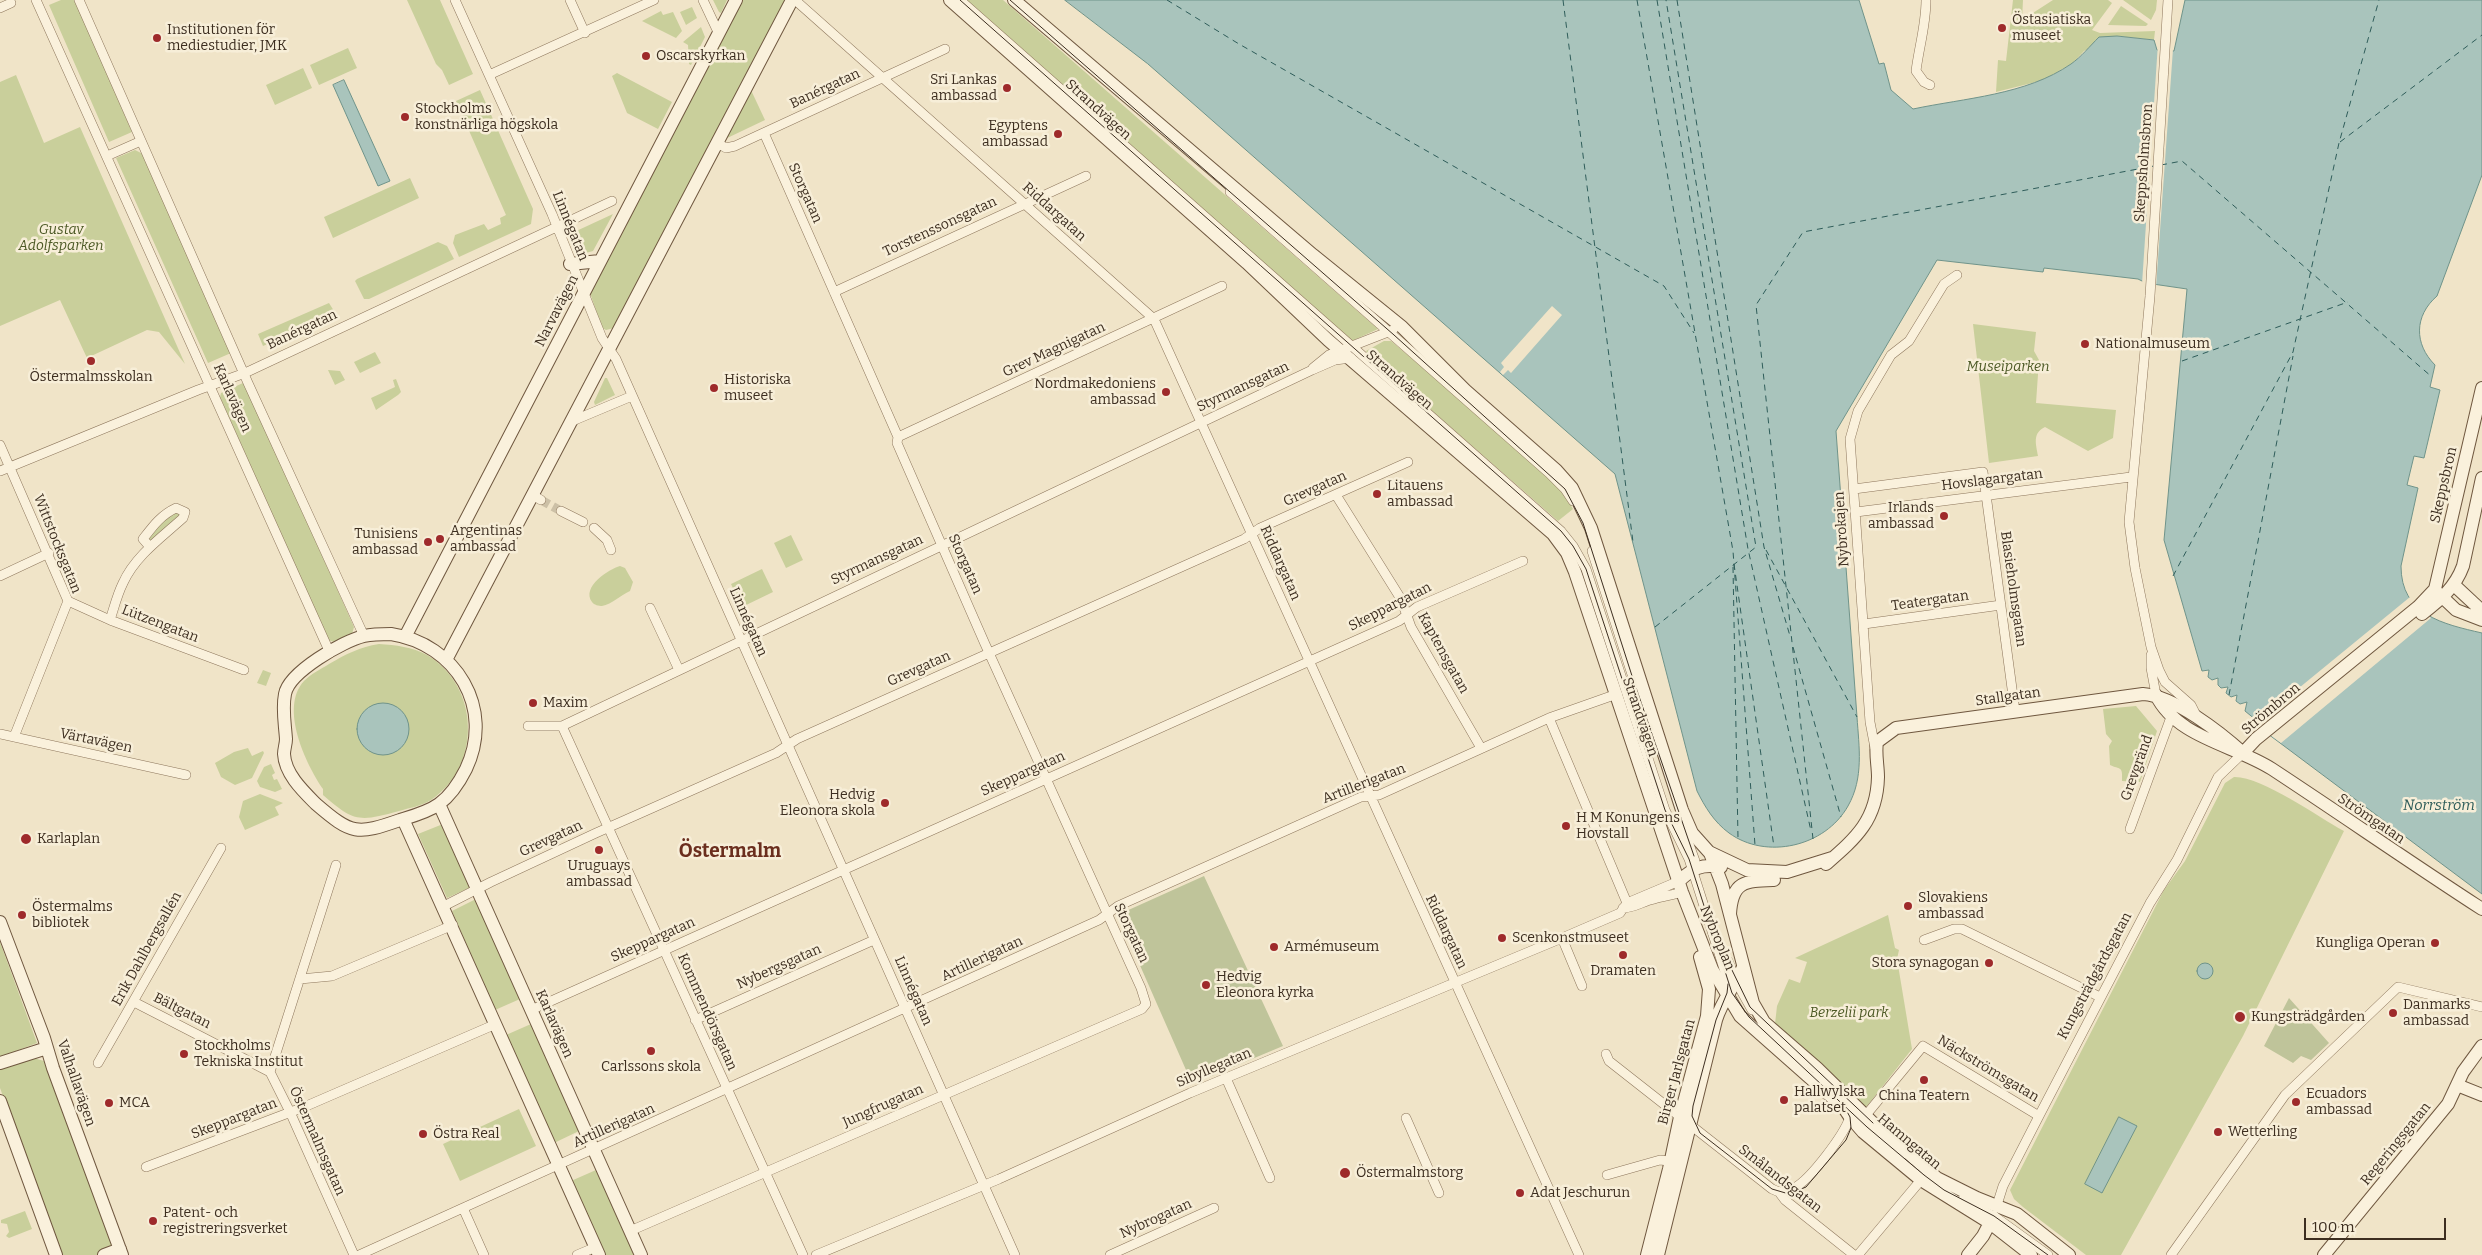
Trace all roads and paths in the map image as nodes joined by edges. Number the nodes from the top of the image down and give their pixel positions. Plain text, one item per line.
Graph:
1 (36, 0) edge
2 (79, 0) edge
3 (455, 0) edge
4 (570, 0) edge
5 (654, 0) edge
6 (703, 0) edge
7 (736, 0) edge
8 (793, 0) edge
9 (950, 0) edge
10 (960, 0) edge
11 (1010, 0) edge
12 (1014, 0) edge
13 (1926, 0) edge
14 (2168, 0) edge
15 (11, 3) dead end
16 (0, 8) edge
17 (585, 33) junction
18 (719, 34) junction
19 (945, 49) dead end
20 (488, 75) junction
21 (881, 77) junction
22 (1930, 85) dead end
23 (764, 133) junction
24 (141, 141) junction
25 (717, 144) junction
26 (107, 156) junction
27 (1086, 176) dead end
28 (612, 201) dead end
29 (1024, 204) junction
30 (556, 227) junction
31 (600, 261) junction
32 (570, 264) junction
33 (1957, 275) dead end
34 (1222, 286) dead end
35 (834, 292) junction
36 (583, 293) junction
37 (1154, 319) junction
38 (1388, 330) junction
39 (610, 348) junction
40 (1348, 351) junction
41 (245, 373) junction
42 (210, 386) junction
43 (2482, 388) edge
44 (1465, 390) junction
45 (632, 396) junction
46 (570, 422) junction
47 (1202, 422) junction
48 (898, 437) junction
49 (0, 445) edge
50 (1408, 462) dead end
51 (10, 467) junction
52 (0, 471) edge
53 (2131, 477) junction
54 (2482, 478) edge
55 (1854, 489) junction
56 (1986, 494) junction
57 (1336, 495) junction
58 (561, 511) tunnel mouth
59 (1856, 512) junction
60 (583, 522) dead end
61 (594, 528) dead end
62 (1252, 533) junction
63 (942, 546) junction
64 (150, 547) junction
65 (611, 550) dead end
66 (49, 553) junction
67 (1524, 561) dead end
68 (0, 576) edge
69 (2454, 585) junction
70 (68, 601) junction
71 (2429, 601) junction
72 (2001, 605) junction
73 (650, 608) dead end
74 (2482, 611) edge
75 (1406, 618) junction
76 (110, 620) junction
77 (2482, 620) edge
78 (1864, 624) junction
79 (364, 636) junction
80 (405, 637) junction
81 (741, 640) junction
82 (2152, 647) junction
83 (330, 653) junction
84 (989, 653) junction
85 (446, 660) junction
86 (1309, 662) junction
87 (244, 670) dead end
88 (679, 670) junction
89 (1617, 694) junction
90 (2156, 695) junction
91 (2015, 711) junction
92 (2171, 717) junction
93 (1549, 718) junction
94 (2199, 721) junction
95 (528, 726) dead end
96 (562, 726) junction
97 (0, 734) edge
98 (14, 737) junction
99 (788, 745) junction
100 (1481, 748) junction
101 (1876, 750) junction
102 (2243, 753) junction
103 (186, 775) dead end
104 (1046, 779) junction
105 (1371, 795) junction
106 (439, 804) junction
107 (404, 819) junction
108 (609, 827) junction
109 (2130, 829) dead end
110 (221, 848) dead end
111 (1710, 853) junction
112 (1832, 858) junction
113 (336, 865) dead end
114 (1716, 867) junction
115 (843, 868) junction
116 (1694, 868) junction
117 (1747, 870) junction
118 (1680, 886) junction
119 (478, 890) junction
120 (444, 906) junction
121 (1625, 906) junction
122 (2482, 909) edge
123 (1107, 914) junction
124 (1730, 914) junction
125 (0, 922) edge
126 (453, 925) junction
127 (1562, 938) junction
128 (874, 940) junction
129 (1924, 940) dead end
130 (664, 950) junction
131 (1730, 966) joint
132 (300, 979) junction
133 (1735, 982) junction
134 (1455, 984) junction
135 (1582, 986) dead end
136 (1709, 989) joint
137 (2100, 997) junction
138 (134, 1002) junction
139 (1146, 1004) joint
140 (2482, 1007) edge
141 (906, 1009) junction
142 (531, 1010) junction
143 (1740, 1016) junction
144 (695, 1020) junction
145 (496, 1024) junction
146 (1711, 1039) junction
147 (2482, 1046) edge
148 (47, 1048) junction
149 (1606, 1054) dead end
150 (0, 1063) edge
151 (98, 1063) dead end
152 (270, 1072) junction
153 (1226, 1078) junction
154 (2457, 1085) junction
155 (727, 1090) junction
156 (944, 1094) junction
157 (2482, 1095) edge
158 (0, 1101) edge
159 (290, 1112) junction
160 (1866, 1115) junction
161 (2039, 1116) junction
162 (1850, 1117) junction
163 (1406, 1118) dead end
164 (1684, 1120) junction
165 (594, 1150) junction
166 (1669, 1161) junction
167 (559, 1166) junction
168 (146, 1167) dead end
169 (766, 1173) junction
170 (1607, 1176) dead end
171 (1270, 1178) dead end
172 (1921, 1180) junction
173 (984, 1185) junction
174 (1778, 1192) junction
175 (1439, 1193) dead end
176 (463, 1208) junction
177 (1214, 1208) dead end
178 (1994, 1213) junction
179 (630, 1231) junction
180 (598, 1251) edge
181 (121, 1252) edge
182 (56, 1255) edge
183 (104, 1255) edge
184 (354, 1255) edge
185 (360, 1255) edge
186 (484, 1255) edge
187 (577, 1255) edge
188 (641, 1255) edge
189 (803, 1255) edge
190 (816, 1255) edge
191 (1015, 1255) edge
192 (1110, 1255) edge
193 (1579, 1255) edge
194 (1647, 1255) edge
195 (1654, 1255) edge
196 (1658, 1255) edge
197 (1856, 1255) edge
198 (1968, 1255) edge
199 (2031, 1255) edge
200 (2048, 1255) edge
201 (2053, 1255) edge
202 (2069, 1255) edge
203 (2171, 1255) edge
204 (2324, 1255) edge

1 - 26 street, Karlavägen
2 - 24 street, Karlavägen
3 - 20 street, Linnégatan
4 - 17 street
5 - 17 street
6 - 18 street
7 - 18 street, Narvavägen
8 - 21 street, Riddargatan
8 - 25 street
9 - 40 street, Strandvägen
10 - 40 street, Strandvägen
11 - 38 street, Strandvägen
12 - 44 street, Strandvägen
13 - 22 street
14 - 53 street, Skeppsholmsbron
15 - 16 street
17 - 20 street
18 - 31 street, Narvavägen
19 - 21 street, Banérgatan
20 - 30 street, Linnégatan
21 - 23 street, Banérgatan
21 - 29 street, Riddargatan
23 - 25 street, Banérgatan
23 - 35 street, Storgatan
24 - 26 street
24 - 41 street, Karlavägen
25 - 39 street
26 - 42 street, Karlavägen
27 - 29 street, Torstenssonsgatan
28 - 30 street, Banérgatan
29 - 35 street, Torstenssonsgatan
29 - 37 street, Riddargatan
30 - 32 street, Linnégatan
30 - 41 street, Banérgatan
31 - 32 street
31 - 36 street, Narvavägen
32 - 36 street, Linnégatan
33 - 55 street, Nybrokajen
34 - 37 street, Grev Magnigatan
35 - 48 street, Storgatan
36 - 39 street, Linnégatan
36 - 80 street, Narvavägen
37 - 47 street, Riddargatan
37 - 48 street, Grev Magnigatan
38 - 40 street, Styrmansgatan
38 - 44 street, Strandvägen
38 - 116 street, Strandvägen
39 - 45 street, Linnégatan
39 - 46 street
40 - 47 street, Styrmansgatan
40 - 89 street, Strandvägen
40 - 116 street, Strandvägen
41 - 42 street, Banérgatan
41 - 79 street, Karlavägen
42 - 51 street, Banérgatan
42 - 83 street, Karlavägen
43 - 71 street, Skeppsbron
44 - 111 street, Strandvägen
45 - 46 street
45 - 81 street, Linnégatan
46 - 85 street
47 - 62 street, Riddargatan
47 - 63 street, Styrmansgatan
48 - 63 street, Storgatan
49 - 51 street, Wittstocksgatan
50 - 57 street, Grevgatan
51 - 52 street, Banérgatan
51 - 66 street, Wittstocksgatan
53 - 56 street, Hovslagargatan
53 - 82 street, Skeppsholmsbron
54 - 69 street
55 - 56 street, Blasieholmsgatan
55 - 59 street, Nybrokajen
56 - 59 street, Hovslagargatan
56 - 72 street, Blasieholmsgatan
57 - 62 street, Grevgatan
57 - 75 street, Kaptensgatan
58 - 60 street
59 - 78 street, Nybrokajen
61 - 65 street
62 - 84 street, Grevgatan
62 - 86 street, Riddargatan
63 - 81 street, Styrmansgatan
63 - 84 street, Storgatan
64 - 64 street
64 - 76 street
66 - 68 street
66 - 70 street, Wittstocksgatan
67 - 75 street, Skeppargatan
69 - 71 street
69 - 74 street
70 - 76 street, Lützengatan
70 - 98 street, Wittstocksgatan
71 - 77 street
71 - 102 street, Strömbron
72 - 78 street, Teatergatan
72 - 91 street, Blasieholmsgatan
73 - 88 street
75 - 86 street, Skeppargatan
75 - 100 street, Kaptensgatan
76 - 87 street, Lützengatan
78 - 101 street, Nybrokajen
79 - 80 street
79 - 83 street
80 - 85 street
81 - 88 street, Styrmansgatan
81 - 99 street, Linnégatan
82 - 90 street
82 - 94 street
83 - 107 street
84 - 99 street, Grevgatan
84 - 104 street, Storgatan
85 - 106 street
86 - 104 street, Skeppargatan
86 - 105 street, Riddargatan
88 - 96 street, Styrmansgatan
89 - 93 street, Artillerigatan
89 - 118 street, Strandvägen
90 - 91 street, Stallgatan
90 - 92 street
90 - 94 street
91 - 101 street, Stallgatan
92 - 102 street
92 - 109 street, Grevgränd
93 - 100 street, Artillerigatan
93 - 121 street
94 - 102 street
95 - 96 street
96 - 108 street, Kommendörsgatan
97 - 98 street, Värtavägen
98 - 103 street, Värtavägen
99 - 108 street, Grevgatan
99 - 115 street, Linnégatan
100 - 105 street, Artillerigatan
101 - 112 street, Nybrokajen
102 - 122 street, Strömgatan
102 - 137 street, Kungsträdgårdsgatan
104 - 115 street, Skeppargatan
104 - 123 street, Storgatan
105 - 123 street, Artillerigatan
105 - 134 street, Riddargatan
106 - 107 street
106 - 119 street, Karlavägen
107 - 120 street
108 - 119 street, Grevgatan
108 - 130 street, Kommendörsgatan
110 - 138 street, Erik Dahlbergsallén
111 - 114 street, Nybroplan
111 - 117 street
112 - 117 street
112 - 124 street, Nybrokajen
113 - 132 street
114 - 116 street
114 - 117 street
114 - 124 street, Nybroplan
115 - 128 street, Linnégatan
115 - 130 street, Skeppargatan
116 - 118 street
116 - 131 street, Nybroplan
116 - 133 street, Nybroplan
118 - 121 street, Sibyllegatan
118 - 133 street, Nybroplan
118 - 136 street, Nybroplan
119 - 120 street, Grevgatan
119 - 142 street, Karlavägen
120 - 126 street
121 - 127 street, Sibyllegatan
123 - 139 street, Storgatan
123 - 141 street, Artillerigatan
124 - 133 street, Nybroplan
125 - 148 street, Valhallavägen
126 - 132 street
126 - 145 street
127 - 134 street, Sibyllegatan
127 - 135 street
128 - 141 street, Linnégatan
128 - 144 street, Nybergsgatan
129 - 137 street
130 - 142 street, Skeppargatan
130 - 144 street, Kommendörsgatan
131 - 133 street, Hamngatan
132 - 152 street
133 - 143 street, Hamngatan
133 - 146 street, Birger Jarlsgatan
133 - 160 street, Hamngatan
133 - 178 street, Hamngatan
134 - 153 street, Sibyllegatan
134 - 193 street, Riddargatan
136 - 164 street, Birger Jarlsgatan
137 - 161 street, Kungsträdgårdsgatan
138 - 151 street, Erik Dahlbergsallén
138 - 152 street, Bältgatan
139 - 156 street, Jungfrugatan
140 - 203 street
141 - 155 street, Artillerigatan
141 - 156 street, Linnégatan
142 - 165 street, Karlavägen
143 - 146 street, Birger Jarlsgatan
143 - 162 street, Hamngatan
144 - 155 street, Kommendörsgatan
145 - 159 street, Skeppargatan
145 - 167 street
146 - 164 street, Birger Jarlsgatan
147 - 154 street, Regeringsgatan
148 - 150 street
148 - 181 street, Valhallavägen
149 - 164 street, Smålandsgatan
152 - 159 street, Östermalmsgatan
153 - 171 street
153 - 173 street, Sibyllegatan
154 - 157 street
154 - 204 street, Regeringsgatan
155 - 165 street, Artillerigatan
155 - 169 street, Kommendörsgatan
156 - 169 street, Jungfrugatan
156 - 173 street, Linnégatan
158 - 182 street
159 - 168 street, Skeppargatan
159 - 184 street, Östermalmsgatan
160 - 161 street, Näckströmsgatan
160 - 178 street, Hamngatan
161 - 178 street, Kungsträdgårdsgatan
162 - 172 street, Hamngatan
162 - 174 street
163 - 175 street
164 - 166 street, Birger Jarlsgatan
164 - 174 street, Smålandsgatan
164 - 195 street, Birger Jarlsgatan
164 - 196 street, Birger Jarlsgatan
165 - 167 street, Artillerigatan
165 - 179 street, Karlavägen
166 - 170 street
166 - 194 street, Birger Jarlsgatan
167 - 176 street, Artillerigatan
167 - 180 street
169 - 179 street, Jungfrugatan
169 - 189 street, Kommendörsgatan
172 - 178 street, Hamngatan
172 - 197 street
173 - 190 street, Sibyllegatan
173 - 191 street, Linnégatan
174 - 197 street, Smålandsgatan
176 - 185 street, Artillerigatan
176 - 186 street
177 - 192 street, Nybrogatan
178 - 198 street
178 - 199 street, Hamngatan
178 - 200 street, Hamngatan
178 - 201 street, Hamngatan
178 - 202 street, Hamngatan
179 - 188 street, Karlavägen
180 - 187 street
181 - 183 street

